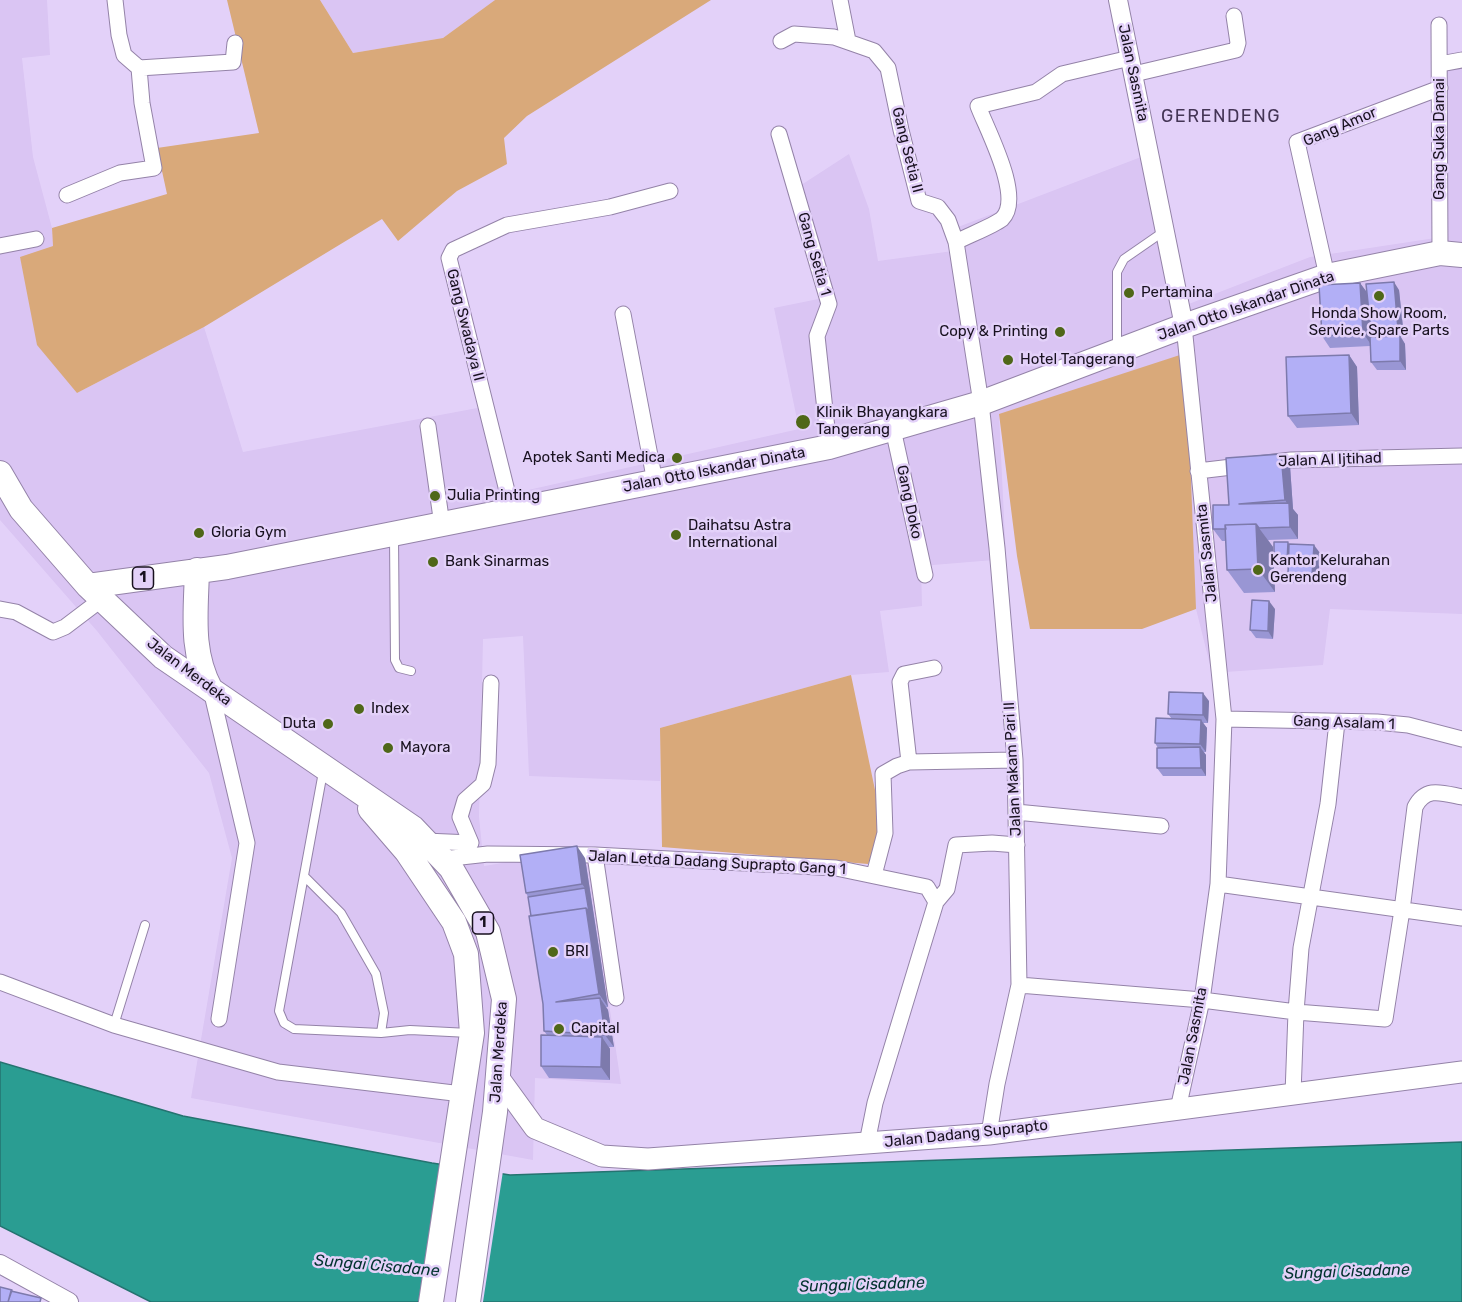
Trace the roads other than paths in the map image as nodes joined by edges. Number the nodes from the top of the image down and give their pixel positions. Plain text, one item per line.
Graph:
1 (115, 0) edge
2 (840, 0) edge
3 (1118, 0) edge
4 (1234, 16) dead end
5 (1439, 25) dead end
6 (781, 41) dead end
7 (848, 41) junction
8 (235, 44) dead end
9 (1462, 60) edge
10 (1440, 64) junction
11 (1132, 66) junction
12 (139, 68) junction
13 (1440, 88) junction
14 (779, 134) dead end
15 (670, 191) dead end
16 (68, 195) dead end
17 (1165, 230) junction
18 (36, 239) dead end
19 (956, 242) junction
20 (0, 246) edge
21 (1451, 254) edge
22 (1327, 276) junction
23 (623, 314) dead end
24 (1184, 327) junction
25 (1117, 352) junction
26 (981, 403) junction
27 (428, 426) dead end
28 (893, 429) junction
29 (829, 447) junction
30 (1462, 456) edge
31 (1198, 471) junction
32 (0, 473) edge
33 (655, 482) junction
34 (0, 497) edge
35 (21, 509) junction
36 (512, 511) junction
37 (442, 525) junction
38 (394, 534) junction
39 (198, 570) junction
40 (925, 575) dead end
41 (95, 592) junction
42 (0, 609) edge
43 (934, 668) dead end
44 (411, 672) dead end
45 (490, 683) dead end
46 (211, 690) junction
47 (1224, 719) junction
48 (1337, 722) junction
49 (1462, 739) edge
50 (1015, 760) junction
51 (909, 762) junction
52 (324, 767) junction
53 (351, 787) junction
54 (1462, 797) edge
55 (1016, 812) junction
56 (1161, 826) dead end
57 (425, 841) junction
58 (1017, 846) junction
59 (596, 855) junction
60 (443, 860) junction
61 (874, 875) junction
62 (304, 876) junction
63 (1218, 884) junction
64 (1312, 897) junction
65 (936, 902) junction
66 (1402, 910) junction
67 (1462, 918) edge
68 (145, 925) dead end
69 (0, 982) edge
70 (1019, 985) junction
71 (616, 998) dead end
72 (1202, 1000) junction
73 (1296, 1012) junction
74 (219, 1019) dead end
75 (114, 1025) junction
76 (472, 1033) junction
77 (381, 1034) junction
78 (1462, 1072) edge
79 (498, 1077) junction
80 (1293, 1094) junction
81 (461, 1100) junction
82 (1178, 1109) junction
83 (989, 1134) junction
84 (867, 1143) junction
85 (0, 1264) edge
86 (69, 1302) edge
87 (431, 1302) edge
88 (468, 1302) edge

1 - 12 street
2 - 7 street
3 - 11 street, Jalan Sasmita
4 - 11 street
5 - 10 street, Gang Suka Damai
6 - 7 street, Gang Setia II
7 - 19 street, Gang Setia II
8 - 12 street
9 - 10 street
10 - 13 street, Gang Suka Damai
11 - 17 street, Jalan Sasmita
11 - 19 street
12 - 16 street
13 - 21 street, Gang Suka Damai
13 - 22 street, Gang Amor
14 - 29 street, Gang Setia 1
15 - 36 street, Gang Swadaya II
17 - 24 street, Jalan Sasmita
17 - 25 lane
18 - 20 street
19 - 26 street, Gang Setia II
21 - 22 highway, Jalan Otto Iskandar Dinata / 1
22 - 24 highway, Jalan Otto Iskandar Dinata / 1
23 - 33 street
24 - 25 highway, Jalan Otto Iskandar Dinata / 1
24 - 31 street, Jalan Sasmita
25 - 26 highway, Jalan Otto Iskandar Dinata / 1
26 - 28 highway, Jalan Otto Iskandar Dinata / 1
26 - 50 street, Jalan Makam Pari II
27 - 37 street
28 - 29 highway, Jalan Otto Iskandar Dinata / 1
28 - 40 street, Gang Doko
29 - 33 highway, Jalan Otto Iskandar Dinata / 1
30 - 31 street, Jalan Al Ijtihad
31 - 47 street, Jalan Sasmita
32 - 35 highway, Jalan Merdeka / 1
33 - 36 highway, Jalan Otto Iskandar Dinata / 1
34 - 35 highway, Jalan Merdeka / 1
35 - 41 highway, Jalan Merdeka / 1
36 - 37 highway, Jalan Otto Iskandar Dinata / 1
37 - 38 highway, Jalan Otto Iskandar Dinata / 1
38 - 39 highway, Jalan Otto Iskandar Dinata / 1
38 - 44 lane
39 - 41 highway, Jalan Otto Iskandar Dinata / 1
39 - 46 highway
41 - 42 street
41 - 46 highway, Jalan Merdeka / 1
43 - 51 street
45 - 57 street
46 - 52 highway, Jalan Merdeka / 1
46 - 74 street
47 - 48 street, Gang Asalam 1
47 - 63 street, Jalan Sasmita
48 - 49 street, Gang Asalam 1
48 - 64 street
50 - 51 street
50 - 55 street, Jalan Makam Pari II
51 - 61 street
52 - 53 highway, Jalan Merdeka / 1
52 - 62 lane
53 - 57 highway, Jalan Merdeka / 1
53 - 76 highway, Jalan Merdeka / 1
54 - 66 street
55 - 56 street
55 - 58 street, Jalan Makam Pari II
57 - 60 highway, Jalan Merdeka / 1
58 - 65 street
58 - 70 street, Jalan Makam Pari II
59 - 60 street, Jalan Letda Dadang Suprapto Gang 1
59 - 61 street, Jalan Letda Dadang Suprapto Gang 1
59 - 71 street
60 - 79 highway, Jalan Merdeka / 1
61 - 65 street, Jalan Letda Dadang Suprapto Gang 1
62 - 77 lane
62 - 77 lane
63 - 64 street
63 - 72 street, Jalan Sasmita
64 - 66 street
64 - 73 street
65 - 84 street
66 - 67 street
66 - 73 street
68 - 75 lane
69 - 75 street
70 - 72 street
70 - 83 street, Jalan Makam Pari II
72 - 73 street
72 - 82 street, Jalan Sasmita
73 - 80 street
75 - 81 street
76 - 77 lane
76 - 81 highway, Jalan Merdeka / 1
78 - 80 main road, Jalan Dadang Suprapto
79 - 84 main road, Jalan Dadang Suprapto
79 - 88 highway, Jalan Merdeka / 1
80 - 82 main road, Jalan Dadang Suprapto
81 - 87 highway, Jalan Merdeka / 1
82 - 83 main road, Jalan Dadang Suprapto
83 - 84 main road, Jalan Dadang Suprapto
85 - 86 street

